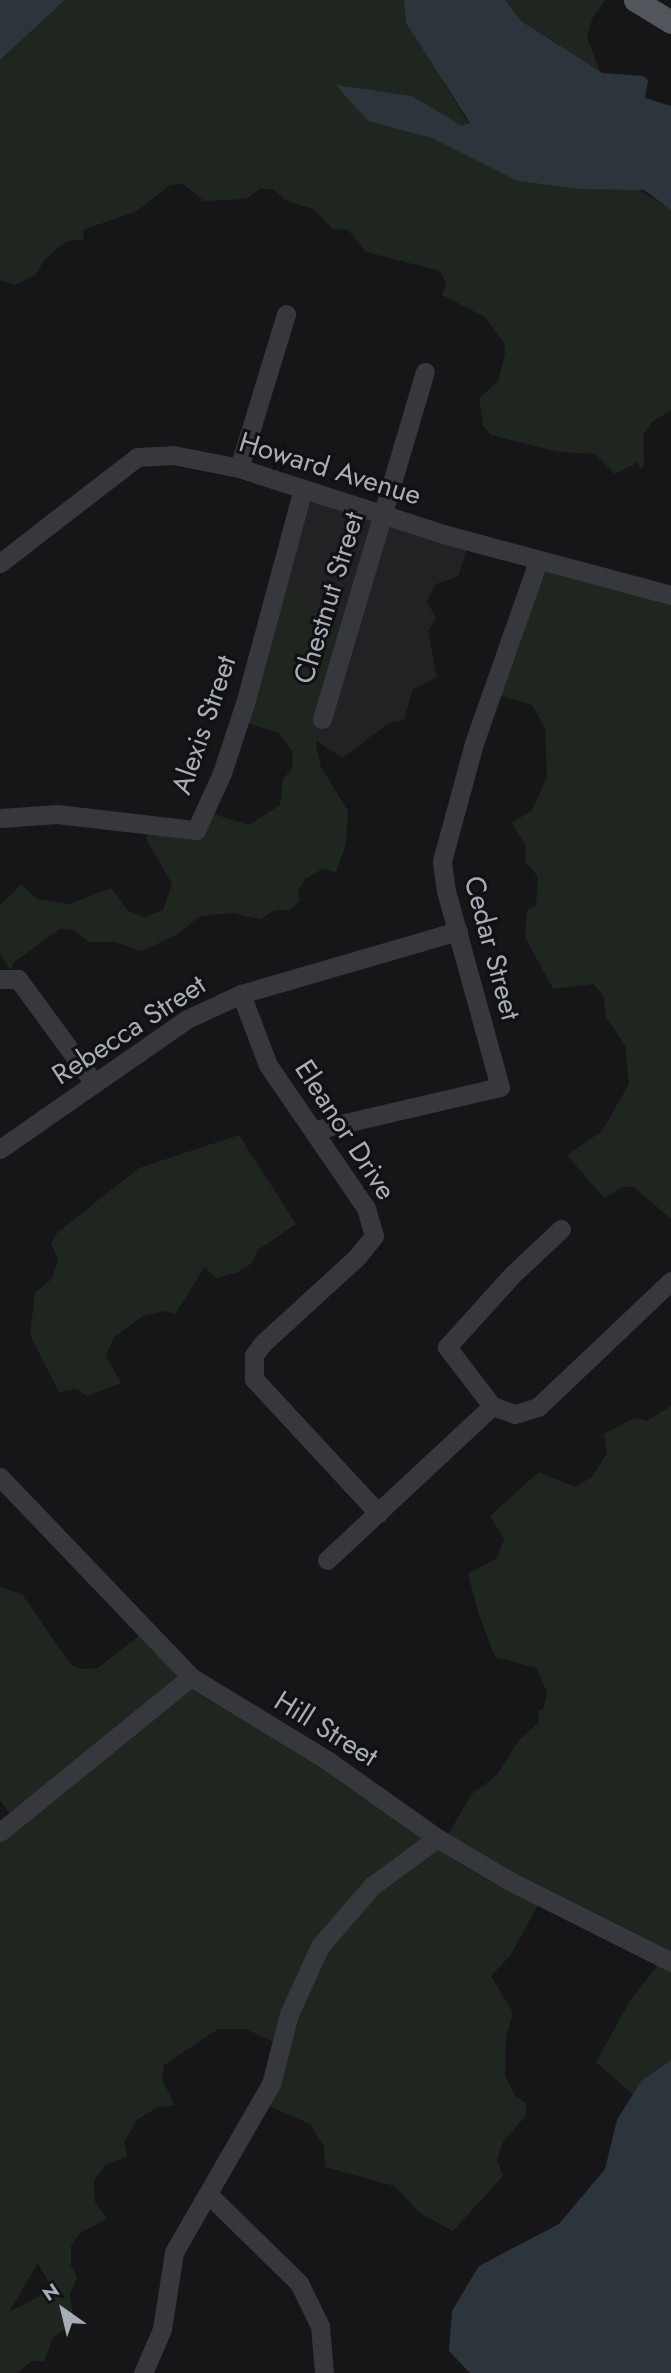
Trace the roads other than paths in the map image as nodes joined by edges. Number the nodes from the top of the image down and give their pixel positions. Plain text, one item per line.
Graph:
1 (635, 0) edge
2 (671, 22) edge
3 (286, 314) dead end
4 (425, 372) dead end
5 (239, 468) junction
6 (303, 489) junction
7 (384, 513) junction
8 (538, 561) junction
9 (0, 563) edge
10 (671, 595) edge
11 (322, 719) dead end
12 (1, 818) edge
13 (458, 931) junction
14 (0, 979) edge
15 (241, 994) junction
16 (94, 1083) junction
17 (314, 1130) junction
18 (0, 1149) edge
19 (561, 1229) dead end
20 (671, 1281) edge
21 (492, 1406) junction
22 (0, 1477) edge
23 (378, 1513) junction
24 (327, 1560) dead end
25 (191, 1677) junction
26 (0, 1832) edge
27 (438, 1838) junction
28 (671, 1962) edge
29 (208, 2194) junction
30 (143, 2373) edge
31 (324, 2373) edge

1 - 2 main road
3 - 5 street
4 - 7 street, Chestnut Street
5 - 6 street, Howard Avenue
5 - 9 street, Howard Avenue
6 - 7 street, Howard Avenue
6 - 12 street, Alexis Street
7 - 8 street, Howard Avenue
7 - 11 street, Chestnut Street
8 - 10 street, Howard Avenue
8 - 13 street, Cedar Street
13 - 15 street, Rebecca Street
13 - 17 street, Cedar Street
14 - 16 street
15 - 16 street, Rebecca Street
15 - 17 street, Eleanor Drive
16 - 18 street, Rebecca Street
17 - 23 street, Eleanor Drive
19 - 21 street
20 - 21 street
21 - 23 street
22 - 25 street, Hill Street
23 - 24 street
25 - 26 street
25 - 27 street, Hill Street
27 - 28 street, Hill Street
27 - 29 street
29 - 30 street
29 - 31 street

